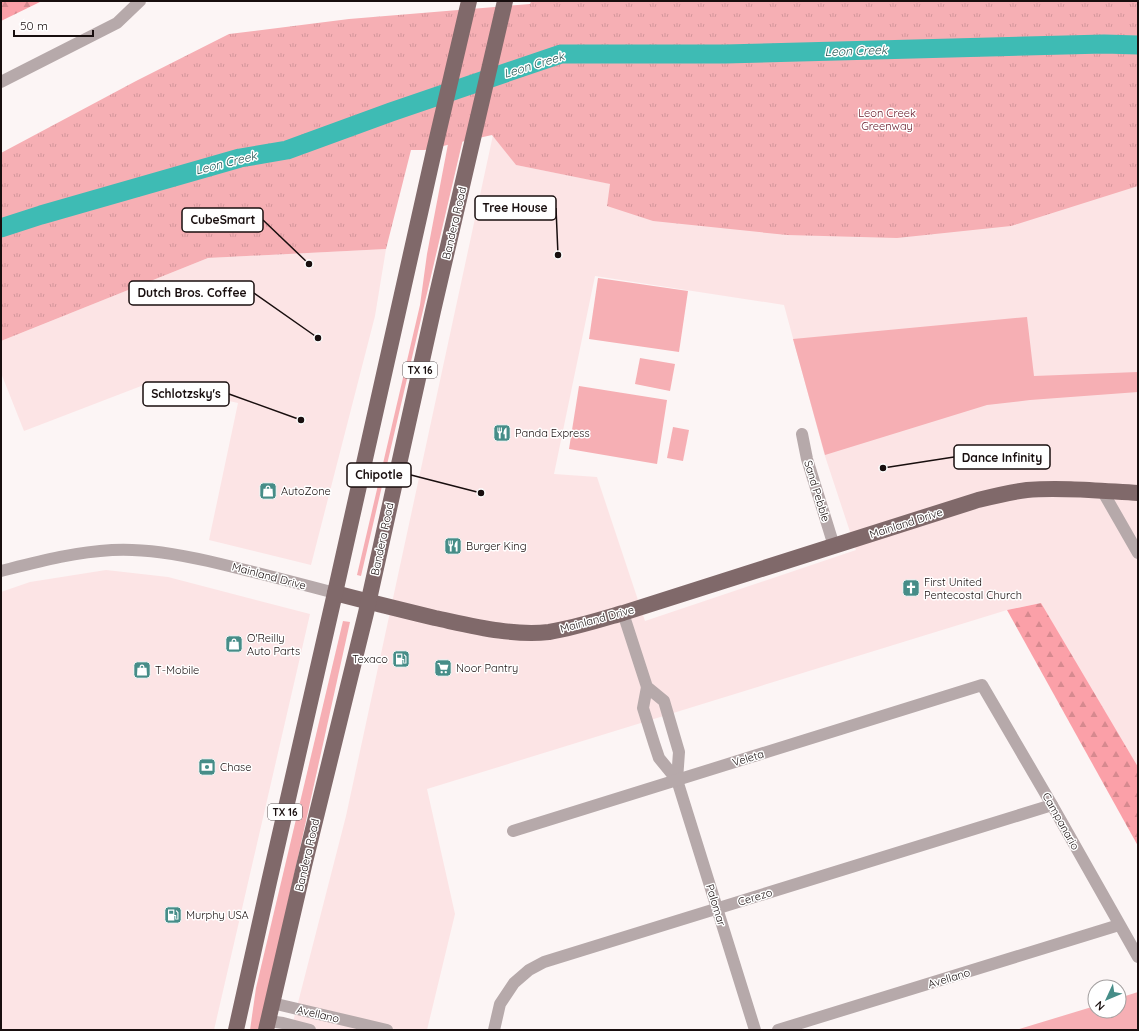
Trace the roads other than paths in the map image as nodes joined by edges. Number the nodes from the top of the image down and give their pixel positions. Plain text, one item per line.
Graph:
1 (140, 1) edge
2 (505, 1) edge
3 (468, 5) edge
4 (1, 82) edge
5 (802, 434) dead end
6 (1103, 492) junction
7 (1138, 493) edge
8 (834, 546) junction
9 (1138, 553) edge
10 (1, 571) edge
11 (335, 594) junction
12 (369, 602) junction
13 (623, 613) junction
14 (982, 685) joint
15 (647, 687) junction
16 (674, 736) junction
17 (654, 743) junction
18 (677, 780) junction
19 (1052, 805) junction
20 (513, 831) dead end
21 (717, 909) junction
22 (1119, 925) junction
23 (1138, 958) edge
24 (272, 1003) junction
25 (267, 1025) edge
26 (236, 1030) edge
27 (310, 1030) edge
28 (387, 1030) edge
29 (494, 1030) edge
30 (755, 1030) edge
31 (778, 1030) edge

1 - 4 street
2 - 12 main road, Bandera Road / TX 16
3 - 11 main road, TX 16
5 - 8 street, Sand Pebble
6 - 7 main road, Mainland Drive
6 - 8 main road, Mainland Drive
6 - 9 street
8 - 13 main road, Mainland Drive
10 - 11 street, Mainland Drive
11 - 12 main road, Mainland Drive
11 - 26 main road, TX 16
12 - 13 main road, Mainland Drive
12 - 24 main road, Bandera Road / TX 16
13 - 15 street, Palomar
14 - 18 street, Veleta
14 - 19 street, Campanario
15 - 16 street, Palomar
15 - 17 street, Palomar
16 - 17 street
16 - 18 street, Palomar
17 - 18 street, Palomar
18 - 20 street, Veleta
18 - 21 street, Palomar
19 - 21 street, Cerezo
19 - 22 street, Campanario
21 - 29 street, Cerezo
21 - 30 street, Palomar
22 - 23 street, Campanario
22 - 31 street, Avellano
24 - 25 main road, Bandera Road / TX 16
24 - 28 street, Avellano
25 - 27 street, Avellano

